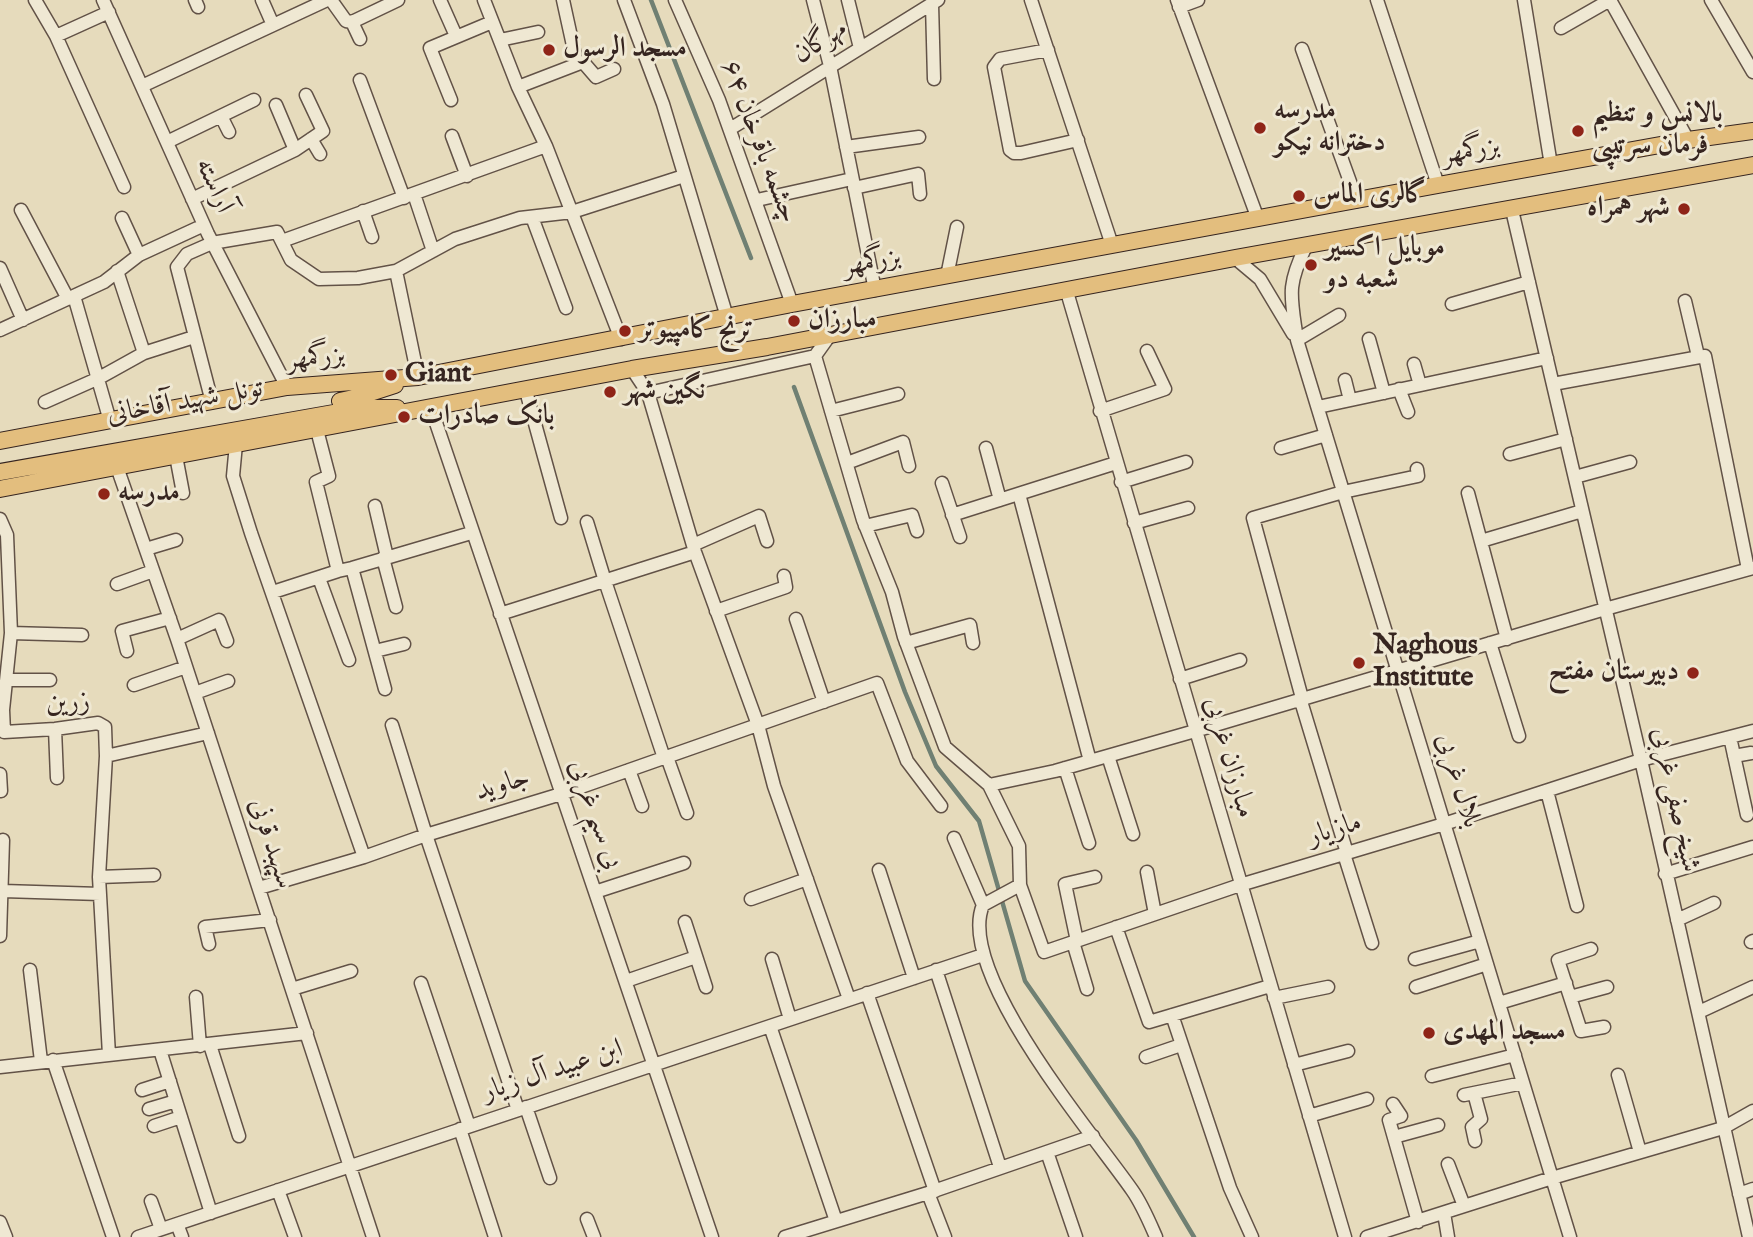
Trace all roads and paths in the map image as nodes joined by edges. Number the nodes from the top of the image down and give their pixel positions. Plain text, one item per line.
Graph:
1 (35, 0) edge
2 (262, 0) edge
3 (329, 0) edge
4 (398, 0) edge
5 (440, 0) edge
6 (484, 0) edge
7 (563, 0) edge
8 (624, 0) edge
9 (675, 0) edge
10 (813, 0) edge
11 (848, 0) edge
12 (1198, 0) edge
13 (1377, 0) edge
14 (1524, 0) edge
15 (1610, 0) edge
16 (1711, 0) edge
17 (935, 2) edge
18 (1035, 2) edge
19 (106, 3) edge
20 (1178, 3) edge
21 (299, 6) edge
22 (352, 22) junction
23 (492, 22) junction
24 (273, 25) junction
25 (1561, 28) dead end
26 (538, 32) dead end
27 (56, 36) junction
28 (456, 36) junction
29 (360, 39) dead end
30 (500, 40) junction
31 (860, 48) junction
32 (1302, 48) dead end
33 (1048, 50) junction
34 (577, 64) junction
35 (830, 66) junction
36 (614, 69) dead end
37 (1753, 72) edge
38 (934, 79) dead end
39 (360, 80) dead end
40 (142, 86) junction
41 (518, 86) junction
42 (306, 95) dead end
43 (254, 100) dead end
44 (451, 100) dead end
45 (276, 105) dead end
46 (221, 116) junction
47 (730, 129) junction
48 (1753, 131) edge
49 (229, 132) dead end
50 (452, 136) dead end
51 (919, 137) dead end
52 (311, 139) junction
53 (1078, 140) junction
54 (1688, 140) junction
55 (167, 142) junction
56 (546, 146) junction
57 (846, 146) junction
58 (295, 150) junction
59 (320, 154) dead end
60 (1551, 165) junction
61 (1753, 165) edge
62 (467, 176) junction
63 (684, 176) junction
64 (853, 183) junction
65 (1438, 184) junction
66 (124, 187) dead end
67 (920, 194) dead end
68 (409, 196) junction
69 (192, 199) junction
70 (757, 200) junction
71 (1357, 201) junction
72 (20, 210) dead end
73 (1512, 210) junction
74 (363, 211) junction
75 (572, 212) junction
76 (532, 217) junction
77 (122, 218) dead end
78 (1258, 219) junction
79 (204, 225) junction
80 (957, 227) dead end
81 (372, 237) dead end
82 (282, 241) junction
83 (212, 243) junction
84 (1112, 245) junction
85 (1306, 246) junction
86 (433, 251) junction
87 (139, 255) junction
88 (1235, 258) junction
89 (0, 268) edge
90 (117, 271) junction
91 (396, 271) junction
92 (947, 276) junction
93 (1529, 282) junction
94 (874, 290) junction
95 (1066, 292) junction
96 (71, 298) junction
97 (1685, 300) dead end
98 (792, 304) junction
99 (1452, 304) dead end
100 (566, 308) dead end
101 (1339, 315) dead end
102 (727, 317) junction
103 (23, 320) junction
104 (0, 330) edge
105 (830, 335) junction
106 (194, 337) junction
107 (621, 339) junction
108 (1369, 339) dead end
109 (1297, 340) junction
110 (1147, 351) dead end
111 (144, 353) junction
112 (815, 356) junction
113 (1698, 356) junction
114 (1547, 358) junction
115 (1414, 365) dead end
116 (632, 369) junction
117 (418, 377) junction
118 (99, 378) junction
119 (1345, 380) dead end
120 (1553, 384) junction
121 (1420, 385) junction
122 (287, 387) junction
123 (1399, 390) junction
124 (526, 391) junction
125 (648, 393) junction
126 (1384, 393) junction
127 (898, 394) dead end
128 (1350, 400) junction
129 (212, 401) junction
130 (45, 402) dead end
131 (1318, 407) junction
132 (431, 408) junction
133 (831, 411) junction
134 (1100, 411) junction
135 (1408, 412) dead end
136 (110, 421) junction
137 (317, 430) junction
138 (1326, 435) junction
139 (1566, 439) junction
140 (0, 441) edge
141 (236, 444) junction
142 (986, 448) dead end
143 (1281, 448) dead end
144 (1510, 454) dead end
145 (176, 456) junction
146 (1186, 462) dead end
147 (0, 463) edge
148 (847, 463) junction
149 (1116, 463) junction
150 (1630, 463) dead end
151 (909, 466) dead end
152 (117, 467) junction
153 (1417, 469) dead end
154 (0, 472) edge
155 (1574, 477) junction
156 (1121, 482) junction
157 (943, 484) dead end
158 (0, 489) edge
159 (1343, 492) junction
160 (183, 493) dead end
161 (1468, 493) dead end
162 (1019, 494) junction
163 (1000, 500) junction
164 (375, 506) dead end
165 (1188, 508) dead end
166 (1582, 511) junction
167 (952, 515) junction
168 (562, 518) dead end
169 (0, 519) edge
170 (587, 522) dead end
171 (1134, 523) junction
172 (865, 526) junction
173 (917, 531) dead end
174 (471, 533) junction
175 (960, 537) dead end
176 (176, 540) dead end
177 (767, 541) dead end
178 (1481, 541) junction
179 (146, 549) junction
180 (694, 549) junction
181 (385, 558) junction
182 (352, 568) junction
183 (1750, 568) edge
184 (338, 570) junction
185 (153, 571) junction
186 (784, 576) dead end
187 (319, 578) junction
188 (604, 581) junction
189 (117, 584) dead end
190 (273, 592) junction
191 (5, 596) edge
192 (396, 607) dead end
193 (1605, 609) junction
194 (716, 611) junction
195 (500, 614) junction
196 (170, 618) junction
197 (796, 618) dead end
198 (82, 635) dead end
199 (177, 639) junction
200 (1507, 639) junction
201 (7, 640) edge
202 (227, 641) dead end
203 (906, 643) junction
204 (973, 643) dead end
205 (1490, 643) junction
206 (404, 645) dead end
207 (127, 651) dead end
208 (375, 651) junction
209 (349, 660) dead end
210 (1240, 660) dead end
211 (186, 667) junction
212 (1397, 670) junction
213 (1180, 679) junction
214 (8, 680) junction
215 (50, 680) dead end
216 (228, 681) dead end
217 (134, 685) dead end
218 (385, 689) dead end
219 (195, 693) junction
220 (1301, 698) junction
221 (824, 702) junction
222 (2, 710) edge
223 (392, 725) dead end
224 (758, 725) junction
225 (55, 729) junction
226 (1195, 731) junction
227 (1753, 731) edge
228 (208, 733) junction
229 (1519, 736) dead end
230 (1730, 737) junction
231 (1751, 753) dead end
232 (106, 756) junction
233 (1108, 756) junction
234 (1734, 756) junction
235 (666, 757) junction
236 (1641, 760) junction
237 (1090, 761) junction
238 (1065, 768) junction
239 (629, 770) junction
240 (0, 774) edge
241 (57, 778) dead end
242 (989, 785) junction
243 (1, 791) edge
244 (1547, 791) junction
245 (561, 794) junction
246 (1748, 798) edge
247 (642, 806) dead end
248 (941, 806) dead end
249 (687, 813) dead end
250 (1747, 816) dead end
251 (1444, 824) junction
252 (1133, 834) dead end
253 (426, 835) junction
254 (954, 838) dead end
255 (2, 840) dead end
256 (1089, 844) dead end
257 (1753, 847) edge
258 (1346, 853) junction
259 (364, 858) junction
260 (684, 863) dead end
261 (878, 870) dead end
262 (1147, 872) dead end
263 (1665, 874) junction
264 (154, 875) dead end
265 (99, 877) junction
266 (1095, 877) dead end
267 (807, 879) junction
268 (1020, 885) junction
269 (1240, 885) junction
270 (259, 888) junction
271 (3, 891) junction
272 (595, 892) junction
273 (100, 894) junction
274 (751, 899) dead end
275 (1714, 904) dead end
276 (983, 905) junction
277 (1577, 906) dead end
278 (1155, 914) junction
279 (270, 920) junction
280 (1676, 920) junction
281 (685, 922) dead end
282 (1116, 927) junction
283 (0, 936) edge
284 (1480, 941) junction
285 (1075, 942) junction
286 (1372, 943) dead end
287 (209, 944) dead end
288 (1591, 949) dead end
289 (983, 954) junction
290 (696, 957) junction
291 (772, 959) dead end
292 (1415, 959) dead end
293 (1487, 964) junction
294 (30, 970) dead end
295 (936, 970) junction
296 (351, 971) dead end
297 (914, 978) junction
298 (626, 981) junction
299 (421, 983) dead end
300 (1566, 983) junction
301 (706, 987) dead end
302 (1328, 987) dead end
303 (1607, 987) dead end
304 (1753, 987) edge
305 (1416, 988) dead end
306 (292, 989) junction
307 (1087, 989) dead end
308 (1272, 992) junction
309 (867, 993) junction
310 (196, 997) dead end
311 (1570, 997) junction
312 (849, 999) junction
313 (1499, 1003) junction
314 (1699, 1012) junction
315 (1172, 1015) junction
316 (790, 1019) junction
317 (770, 1026) junction
318 (1604, 1027) dead end
319 (307, 1033) junction
320 (205, 1045) junction
321 (1181, 1045) junction
322 (160, 1050) junction
323 (1348, 1051) dead end
324 (109, 1055) junction
325 (1515, 1055) junction
326 (1145, 1057) dead end
327 (47, 1060) junction
328 (1, 1063) edge
329 (654, 1065) junction
330 (1294, 1065) junction
331 (1432, 1076) dead end
332 (1618, 1076) dead end
333 (170, 1081) junction
334 (1523, 1083) junction
335 (142, 1090) dead end
336 (1367, 1099) dead end
337 (176, 1101) junction
338 (1393, 1104) dead end
339 (522, 1108) junction
340 (149, 1109) dead end
341 (1753, 1111) edge
342 (1309, 1116) junction
343 (181, 1117) junction
344 (1438, 1125) dead end
345 (154, 1126) dead end
346 (465, 1128) junction
347 (1723, 1128) junction
348 (239, 1136) dead end
349 (1093, 1136) junction
350 (1394, 1137) junction
351 (1475, 1141) dead end
352 (1047, 1152) junction
353 (1640, 1152) junction
354 (1448, 1164) dead end
355 (350, 1166) junction
356 (1000, 1167) junction
357 (550, 1178) dead end
358 (1552, 1178) junction
359 (1753, 1189) edge
360 (278, 1190) junction
361 (932, 1192) junction
362 (1739, 1194) junction
363 (151, 1201) dead end
364 (1464, 1206) junction
365 (211, 1213) junction
366 (1444, 1213) junction
367 (587, 1219) dead end
368 (0, 1222) edge
369 (833, 1222) junction
370 (1418, 1222) junction
371 (177, 1224) junction
372 (161, 1229) junction
373 (6, 1237) edge
374 (113, 1237) edge
375 (138, 1237) edge
376 (182, 1237) edge
377 (295, 1237) edge
378 (373, 1237) edge
379 (495, 1237) edge
380 (594, 1237) edge
381 (712, 1237) edge
382 (785, 1237) edge
383 (835, 1237) edge
384 (945, 1237) edge
385 (1076, 1237) edge
386 (1156, 1237) edge
387 (1252, 1237) edge
388 (1345, 1237) edge
389 (1367, 1237) edge
390 (1448, 1237) edge
391 (1570, 1237) edge
392 (1749, 1237) edge

1 - 27 street
2 - 24 street
3 - 21 street
3 - 22 street
4 - 22 street
5 - 28 street
6 - 23 street
7 - 34 street
8 - 63 street
9 - 47 street, چشمه باقرخان ۶۴
10 - 35 street
11 - 31 street
12 - 20 street
13 - 65 street
14 - 60 street
15 - 25 street
15 - 54 street
16 - 37 street
17 - 31 street, مهرگان
17 - 38 street
18 - 33 street
19 - 27 street
19 - 40 street, آراسته
20 - 78 street
21 - 24 street
22 - 29 street
23 - 28 street
23 - 30 street
24 - 40 street
26 - 30 street
27 - 66 street
28 - 44 street
30 - 41 street
31 - 35 street, مهرگان
32 - 71 street
33 - 53 street
33 - 53 street
34 - 36 street
34 - 41 street
35 - 47 street, مهرگان
35 - 57 street
39 - 68 street
40 - 55 street, آراسته
41 - 56 street
42 - 52 street
43 - 46 street
45 - 58 street
46 - 49 street
46 - 55 street
47 - 70 street, چشمه باقرخان ۶۴
48 - 54 main road, بزرگمهر
50 - 62 street
51 - 57 street
52 - 58 street
52 - 59 street
53 - 84 street
54 - 60 main road, بزرگمهر
55 - 69 street, آراسته
56 - 62 street
56 - 75 street
57 - 64 street
58 - 69 street
60 - 65 main road, بزرگمهر
61 - 73 main road, بزرگمهر
62 - 68 street
63 - 75 street
63 - 102 street
64 - 67 street
64 - 70 street
64 - 94 street
65 - 71 main road, بزرگمهر
68 - 74 street
68 - 86 street
69 - 79 street, آراسته
70 - 98 street, چشمه باقرخان ۶۴
71 - 78 main road, بزرگمهر
72 - 96 street
73 - 85 main road, بزرگمهر
73 - 93 street, شیخ صفی غربی
74 - 81 street
74 - 82 street
75 - 76 street
75 - 107 street
76 - 86 street
76 - 100 street
77 - 87 street
78 - 84 main road, بزرگمهر
79 - 83 street, آراسته
79 - 87 street
80 - 92 street
82 - 83 street
82 - 91 street
83 - 106 street
83 - 122 street, آراسته
84 - 92 main road, بزرگمهر
85 - 88 main road, بزرگمهر
85 - 109 street
86 - 91 street
87 - 90 street
88 - 95 main road, بزرگمهر
88 - 109 street
89 - 103 street
90 - 96 street
90 - 111 street
91 - 117 street
92 - 94 main road, بزرگمهر
93 - 99 street
93 - 114 street, شیخ صفی غربی
94 - 98 main road, بزرگمهر
95 - 105 main road, بزرگمهر
95 - 134 street, مبارزان غربی
96 - 103 street
96 - 118 street
97 - 113 street
98 - 102 main road, بزرگمهر
101 - 109 street
102 - 107 main road, بزرگمهر
103 - 104 street
105 - 112 street
105 - 116 main road, بزرگمهر
106 - 111 street
106 - 129 street
107 - 117 main road, بزرگمهر
108 - 126 street
109 - 131 street, بلال غربی
110 - 134 street
111 - 118 street
112 - 125 street
112 - 133 street
113 - 120 street
113 - 183 street
114 - 120 street, شیخ صفی غربی
114 - 121 street
115 - 121 street
116 - 124 main road, بزرگمهر
116 - 125 street
117 - 122 main road, بزرگمهر
117 - 147 main road, تونل شهید آقاخانی
118 - 130 street
118 - 136 street
119 - 128 street
120 - 139 street, شیخ صفی غربی
121 - 123 street
122 - 129 main road, بزرگمهر
123 - 126 street
123 - 135 street
124 - 132 main road, بزرگمهر
124 - 168 street
125 - 180 street
126 - 128 street
127 - 133 street
128 - 131 street
129 - 136 main road, بزرگمهر
131 - 138 street, بلال غربی
132 - 137 main road, بزرگمهر
132 - 154 main road, بزرگمهر
132 - 174 street, بی سیم غربی
133 - 148 street
134 - 149 street, مبارزان غربی
136 - 140 main road, بزرگمهر
137 - 141 main road, بزرگمهر
137 - 184 street
138 - 143 street
138 - 159 street, بلال غربی
139 - 144 street
139 - 155 street, شیخ صفی غربی
141 - 145 main road, بزرگمهر
141 - 190 street
142 - 163 street
145 - 152 main road, بزرگمهر
145 - 160 street
146 - 156 street
148 - 151 street
148 - 172 street
149 - 156 street, مبارزان غربی
149 - 162 street
150 - 155 street
152 - 158 main road, بزرگمهر
152 - 179 street, سپهبد قرنی
153 - 159 street
155 - 166 street, شیخ صفی غربی
156 - 171 street, مبارزان غربی
157 - 167 street
159 - 212 street, بلال غربی
159 - 220 street
161 - 178 street
162 - 163 street
162 - 237 street
163 - 167 street
164 - 181 street
165 - 171 street
166 - 178 street
166 - 193 street, شیخ صفی غربی
167 - 175 street
169 - 191 street, زرین
170 - 188 street
171 - 213 street, مبارزان غربی
172 - 173 street
172 - 203 street
174 - 181 street
174 - 195 street, بی سیم غربی
176 - 179 street
177 - 180 street
178 - 200 street
179 - 185 street, سپهبد قرنی
180 - 188 street
180 - 194 street
181 - 182 street
181 - 192 street
182 - 184 street
182 - 208 street
183 - 193 street
184 - 187 street
185 - 189 street
185 - 196 street, سپهبد قرنی
186 - 194 street
187 - 190 street
187 - 209 street
188 - 195 street
188 - 235 street
190 - 259 street
191 - 201 street, زرین
193 - 200 street
193 - 236 street, شیخ صفی غربی
194 - 224 street
195 - 245 street, بی سیم غربی
196 - 199 street, سپهبد قرنی
196 - 207 street
197 - 221 street
198 - 201 street
199 - 202 street
199 - 211 street, سپهبد قرنی
200 - 205 street
201 - 214 street, زرین
203 - 204 street
203 - 242 street
205 - 212 street
205 - 229 street
206 - 208 street
208 - 218 street
210 - 213 street
211 - 217 street
211 - 219 street, سپهبد قرنی
212 - 220 street
212 - 251 street, بلال غربی
213 - 226 street, مبارزان غربی
214 - 215 street
214 - 222 street, زرین
216 - 219 street
219 - 228 street, سپهبد قرنی
220 - 226 street
220 - 258 street
221 - 224 street, جاوید
221 - 248 street, جاوید
222 - 225 street, زرین
223 - 253 street
224 - 235 street, جاوید
224 - 267 street
225 - 232 street, زرین
225 - 241 street
226 - 233 street
226 - 269 street, مبارزان غربی
227 - 230 street, مازیار
228 - 232 street
228 - 270 street, سپهبد قرنی
230 - 234 street
230 - 236 street, مازیار
231 - 234 street
232 - 265 street, زرین
233 - 237 street
233 - 252 street
234 - 246 street
235 - 239 street, جاوید
235 - 249 street
236 - 244 street, مازیار
236 - 263 street, شیخ صفی غربی
237 - 238 street
238 - 242 street
238 - 256 street
239 - 245 street, جاوید
239 - 247 street
240 - 243 street
242 - 268 street
244 - 251 street, مازیار
244 - 277 street
245 - 253 street, جاوید
245 - 272 street, بی سیم غربی
246 - 250 street
251 - 258 street, مازیار
251 - 284 street, بلال غربی
253 - 259 street, جاوید
253 - 339 street
254 - 276 street
255 - 271 street
257 - 263 street
258 - 269 street, مازیار
258 - 286 street
259 - 270 street, جاوید
260 - 272 street
261 - 297 street
262 - 278 street
263 - 280 street, شیخ صفی غربی
264 - 265 street
265 - 273 street, زرین
266 - 285 street
267 - 274 street
267 - 312 street
268 - 276 street
268 - 285 street, مازیار
269 - 278 street, مازیار
269 - 308 street, مبارزان غربی
270 - 279 street, سپهبد قرنی
271 - 273 street
271 - 283 street
272 - 298 street, بی سیم غربی
273 - 324 street, زرین
275 - 280 street
276 - 289 street
278 - 282 street, مازیار
279 - 287 street
279 - 306 street, سپهبد قرنی
280 - 314 street, شیخ صفی غربی
281 - 290 street
282 - 285 street, مازیار
282 - 315 street
284 - 292 street
284 - 293 street, بلال غربی
285 - 307 street
288 - 300 street
289 - 295 street, ابن عبید آل زیار
289 - 349 street
290 - 298 street
290 - 301 street
291 - 316 street
293 - 305 street
293 - 313 street, بلال غربی
294 - 327 street
295 - 297 street, ابن عبید آل زیار
295 - 356 street
296 - 306 street
297 - 309 street, ابن عبید آل زیار
298 - 329 street, بی سیم غربی
299 - 346 street
300 - 311 street
300 - 313 street
302 - 308 street
303 - 311 street
304 - 314 street
306 - 319 street, سپهبد قرنی
308 - 315 street
308 - 330 street, مبارزان غربی
309 - 312 street, ابن عبید آل زیار
309 - 361 street
310 - 320 street
311 - 318 street
312 - 316 street, ابن عبید آل زیار
313 - 325 street, بلال غربی
314 - 347 street, شیخ صفی غربی
315 - 321 street
316 - 317 street, ابن عبید آل زیار
317 - 329 street, ابن عبید آل زیار
317 - 369 street
319 - 320 street
319 - 355 street, سپهبد قرنی
320 - 322 street
320 - 348 street
321 - 326 street
321 - 387 street
322 - 324 street
322 - 333 street
323 - 330 street
324 - 327 street
325 - 331 street
325 - 334 street, بلال غربی
327 - 328 street
327 - 374 street
329 - 339 street, ابن عبید آل زیار
329 - 381 street, بی سیم غربی
330 - 342 street, مبارزان غربی
332 - 353 street
333 - 335 street
333 - 337 street
334 - 351 street
334 - 358 street, بلال غربی
336 - 342 street
337 - 340 street
337 - 343 street
338 - 350 street
339 - 346 street, ابن عبید آل زیار
339 - 357 street
341 - 347 street
342 - 388 street, مبارزان غربی
343 - 345 street
343 - 365 street
344 - 350 street
346 - 355 street, ابن عبید آل زیار
346 - 379 street
347 - 353 street
347 - 362 street, شیخ صفی غربی
349 - 352 street
349 - 386 street
350 - 370 street
352 - 356 street
352 - 385 street
353 - 358 street
354 - 364 street
355 - 360 street, ابن عبید آل زیار
355 - 378 street, سپهبد قرنی
356 - 361 street
358 - 364 street
358 - 391 street, بلال غربی
359 - 362 street
360 - 365 street, ابن عبید آل زیار
360 - 377 street
361 - 369 street
361 - 384 street
362 - 392 street, شیخ صفی غربی
363 - 372 street
364 - 366 street
365 - 371 street, ابن عبید آل زیار
366 - 370 street
366 - 390 street
367 - 380 street
368 - 373 street
369 - 382 street
369 - 383 street
370 - 389 street
371 - 372 street, ابن عبید آل زیار
371 - 376 street
372 - 375 street, ابن عبید آل زیار

